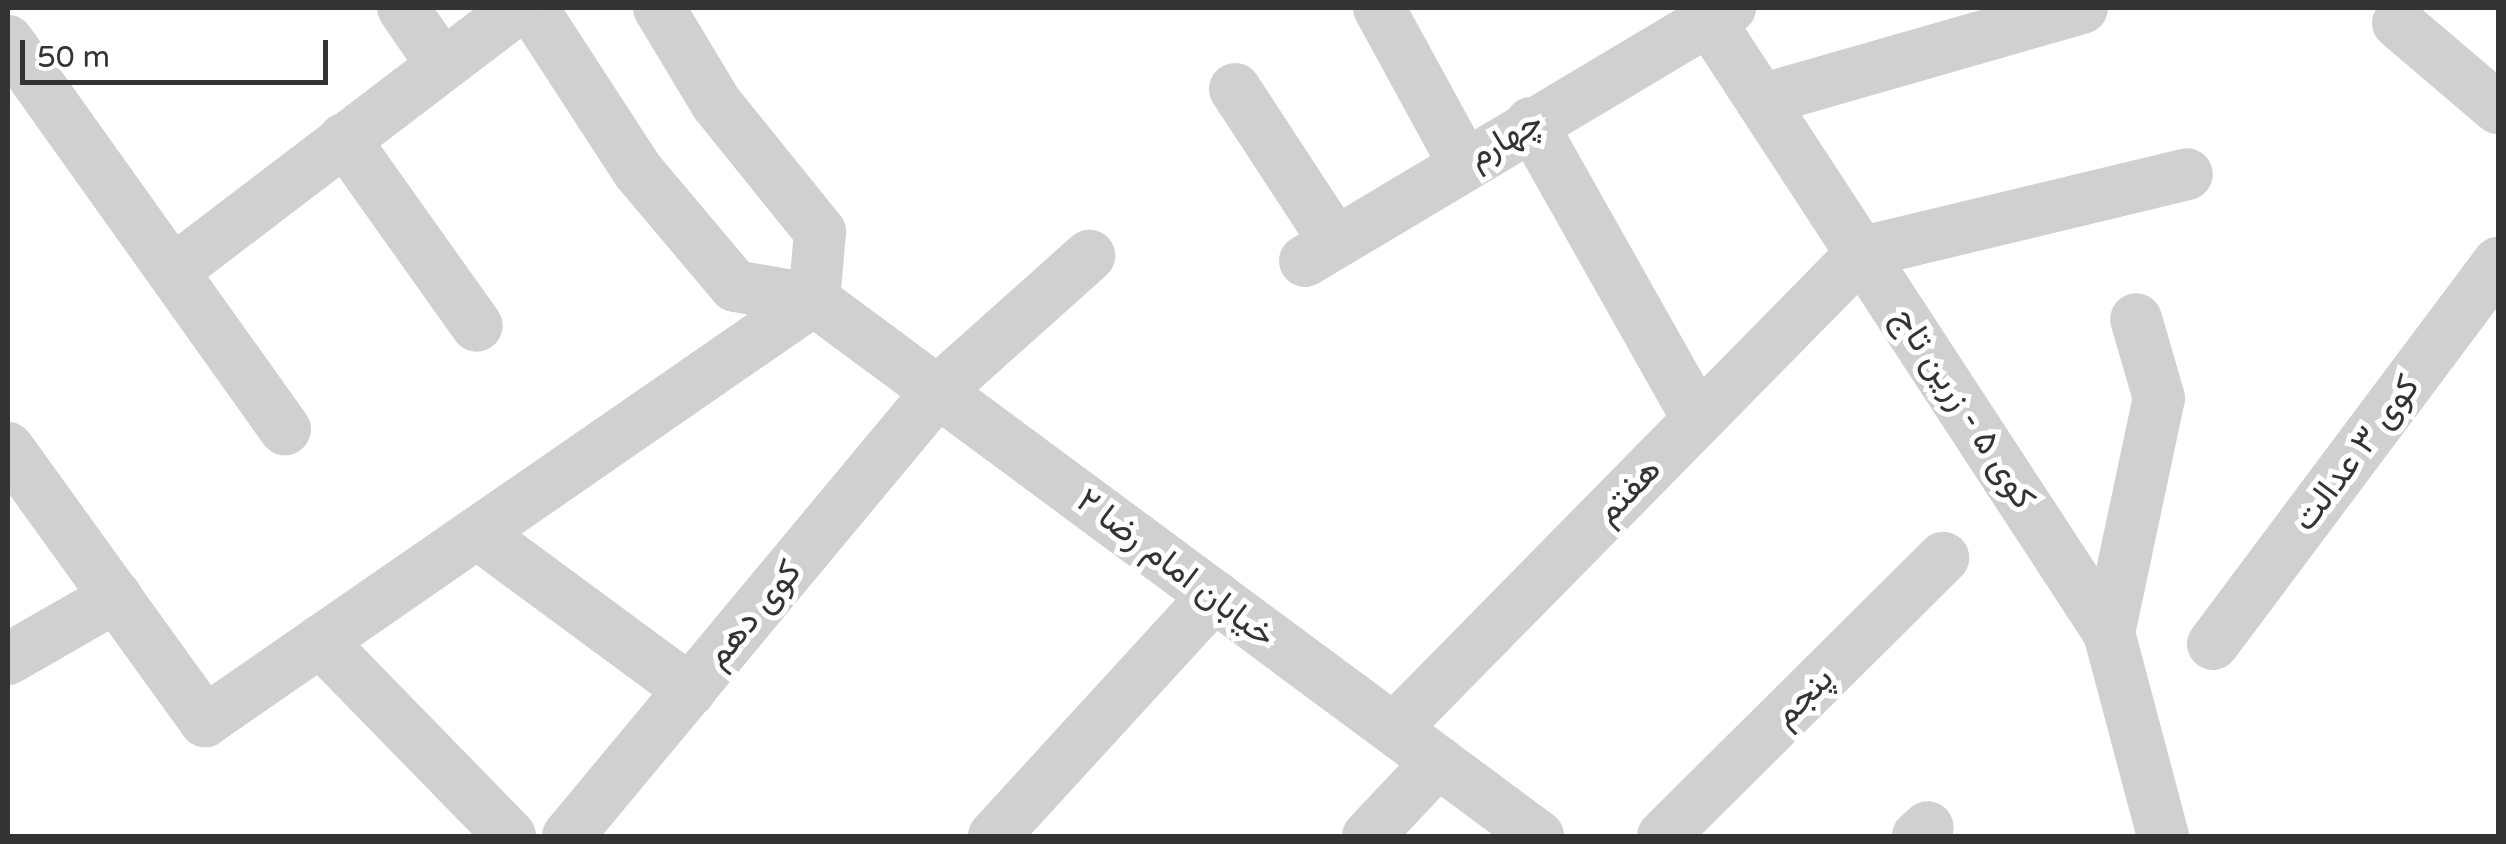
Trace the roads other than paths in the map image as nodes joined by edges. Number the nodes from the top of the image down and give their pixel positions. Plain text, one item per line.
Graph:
1 (403, 8) edge
2 (518, 8) edge
3 (532, 8) edge
4 (659, 8) edge
5 (1379, 8) edge
6 (2082, 8) edge
7 (1712, 11) edge
8 (2398, 22) dead end
9 (8, 41) edge
10 (442, 65) junction
11 (1235, 89) dead end
12 (1761, 100) junction
13 (2498, 108) edge
14 (1531, 123) junction
15 (344, 140) junction
16 (1464, 164) junction
17 (2187, 174) dead end
18 (1863, 252) junction
19 (1088, 256) dead end
20 (2498, 263) edge
21 (173, 270) junction
22 (814, 300) junction
23 (2136, 319) dead end
24 (477, 326) dead end
25 (938, 392) junction
26 (1698, 419) junction
27 (285, 430) dead end
28 (8, 448) edge
29 (477, 533) junction
30 (1943, 558) dead end
31 (1214, 596) junction
32 (116, 597) junction
33 (2109, 633) junction
34 (320, 642) junction
35 (2213, 644) dead end
36 (8, 659) edge
37 (690, 690) junction
38 (1394, 730) junction
39 (1438, 762) junction
40 (510, 836) edge
41 (568, 836) edge
42 (994, 836) edge
43 (1368, 836) edge
44 (1538, 836) edge
45 (1663, 836) edge
46 (2163, 836) edge

1 - 10 street
2 - 10 street
3 - 22 street, خیابان امام رضا ۲
4 - 22 street
5 - 16 street
6 - 12 street
7 - 12 street, کوی ۵ - زرین تاج
7 - 14 street, چهارم
8 - 13 street
9 - 21 street
10 - 15 street
11 - 16 street, چهارم
12 - 18 street, کوی ۵ - زرین تاج
14 - 16 street, چهارم
14 - 26 street
15 - 21 street
15 - 24 street
17 - 18 street
18 - 26 street, هفتم
18 - 33 street, کوی ۵ - زرین تاج
19 - 25 street, کوی دهم
20 - 35 street, کوی ۳ عدالت
21 - 27 street
22 - 25 street, خیابان امام رضا ۲
22 - 29 street
23 - 33 street
25 - 31 street, خیابان امام رضا ۲
25 - 37 street, کوی دهم
26 - 38 street, هفتم
28 - 32 street
29 - 34 street
29 - 37 street
30 - 45 street, پنجم
31 - 38 street, خیابان امام رضا ۲
31 - 42 street
32 - 34 street
32 - 36 street
33 - 46 street, کوی ۵ - زرین تاج
34 - 40 street
37 - 41 street, کوی دهم
38 - 39 street, خیابان امام رضا ۲
39 - 43 street
39 - 44 street, خیابان امام رضا ۲

